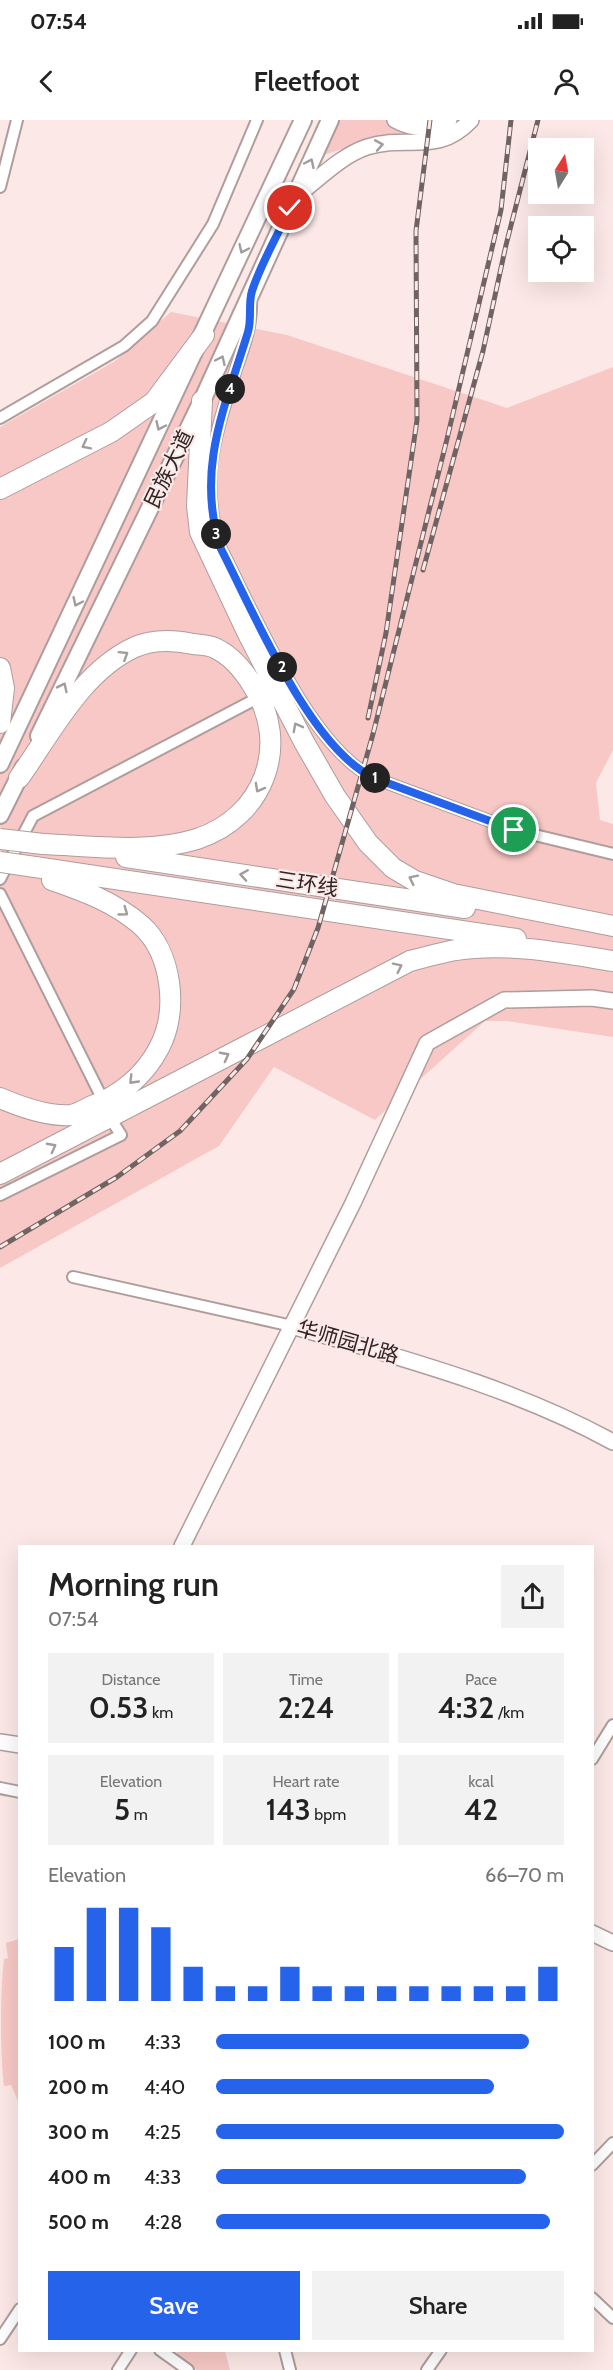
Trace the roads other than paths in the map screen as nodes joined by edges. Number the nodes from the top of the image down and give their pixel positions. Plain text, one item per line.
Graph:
1 (17, 120) edge
2 (257, 120) edge
3 (303, 120) edge
4 (330, 120) edge
5 (394, 120) edge
6 (449, 120) edge
7 (471, 120) edge
8 (0, 187) edge
9 (295, 197) junction
10 (251, 293) junction
11 (204, 335) junction
12 (202, 401) junction
13 (0, 418) edge
14 (0, 489) edge
15 (0, 668) edge
16 (254, 700) dead end
17 (0, 723) edge
18 (0, 764) edge
19 (19, 778) junction
20 (0, 814) edge
21 (0, 839) edge
22 (43, 844) junction
23 (613, 854) edge
24 (0, 862) edge
25 (33, 872) junction
26 (0, 874) edge
27 (0, 879) edge
28 (52, 880) junction
29 (0, 894) edge
30 (613, 928) edge
31 (538, 950) junction
32 (613, 953) edge
33 (613, 961) edge
34 (613, 1001) edge
35 (101, 1096) dead end
36 (0, 1098) edge
37 (114, 1124) dead end
38 (0, 1174) edge
39 (0, 1195) edge
40 (73, 1277) dead end
41 (292, 1326) junction
42 (613, 1442) edge
43 (182, 1545) edge
44 (613, 1725) edge
45 (0, 1742) edge
46 (18, 1744) edge
47 (594, 1757) edge
48 (0, 1788) edge
49 (18, 1792) edge
50 (594, 1934) edge
51 (613, 1943) edge
52 (613, 2143) edge
53 (594, 2163) edge
54 (594, 2300) edge
55 (18, 2312) edge
56 (613, 2319) edge
57 (0, 2338) edge
58 (129, 2352) edge
59 (163, 2352) edge
60 (286, 2352) edge
61 (440, 2352) edge
62 (118, 2370) edge
63 (188, 2370) edge
64 (290, 2370) edge
65 (427, 2370) edge

1 - 8 street
2 - 13 street
3 -> 11 main road, 民族大道
9 -> 4 main road, 民族大道
5 - 6 main road
9 -> 7 main road
9 - 10 main road, 民族大道
12 -> 10 main road, 民族大道
10 - 23 street
11 -> 14 highway
11 -> 18 main road, 民族大道
19 -> 12 main road, 民族大道
30 -> 12 highway
15 - 17 highway
16 - 27 street
19 - 20 main road, 民族大道
19 -> 22 highway
21 - 22 highway, 三环线, bridge
30 -> 22 highway, 三环线
24 - 25 highway, 三环线, bridge
25 - 26 highway
25 - 28 highway
25 - 32 highway, 三环线
28 - 31 highway
28 -> 36 highway
29 - 35 street
31 - 33 highway
38 -> 31 highway
34 - 41 main road
37 - 39 street
40 - 41 street, 华师园北路
41 - 42 main road, 华师园北路
41 - 43 main road
44 - 47 street
45 - 46 main road
48 - 49 street
50 - 51 main road
52 - 53 street
54 - 56 street
55 - 57 street
58 - 62 street
59 - 63 street
60 - 64 street
61 - 65 street

